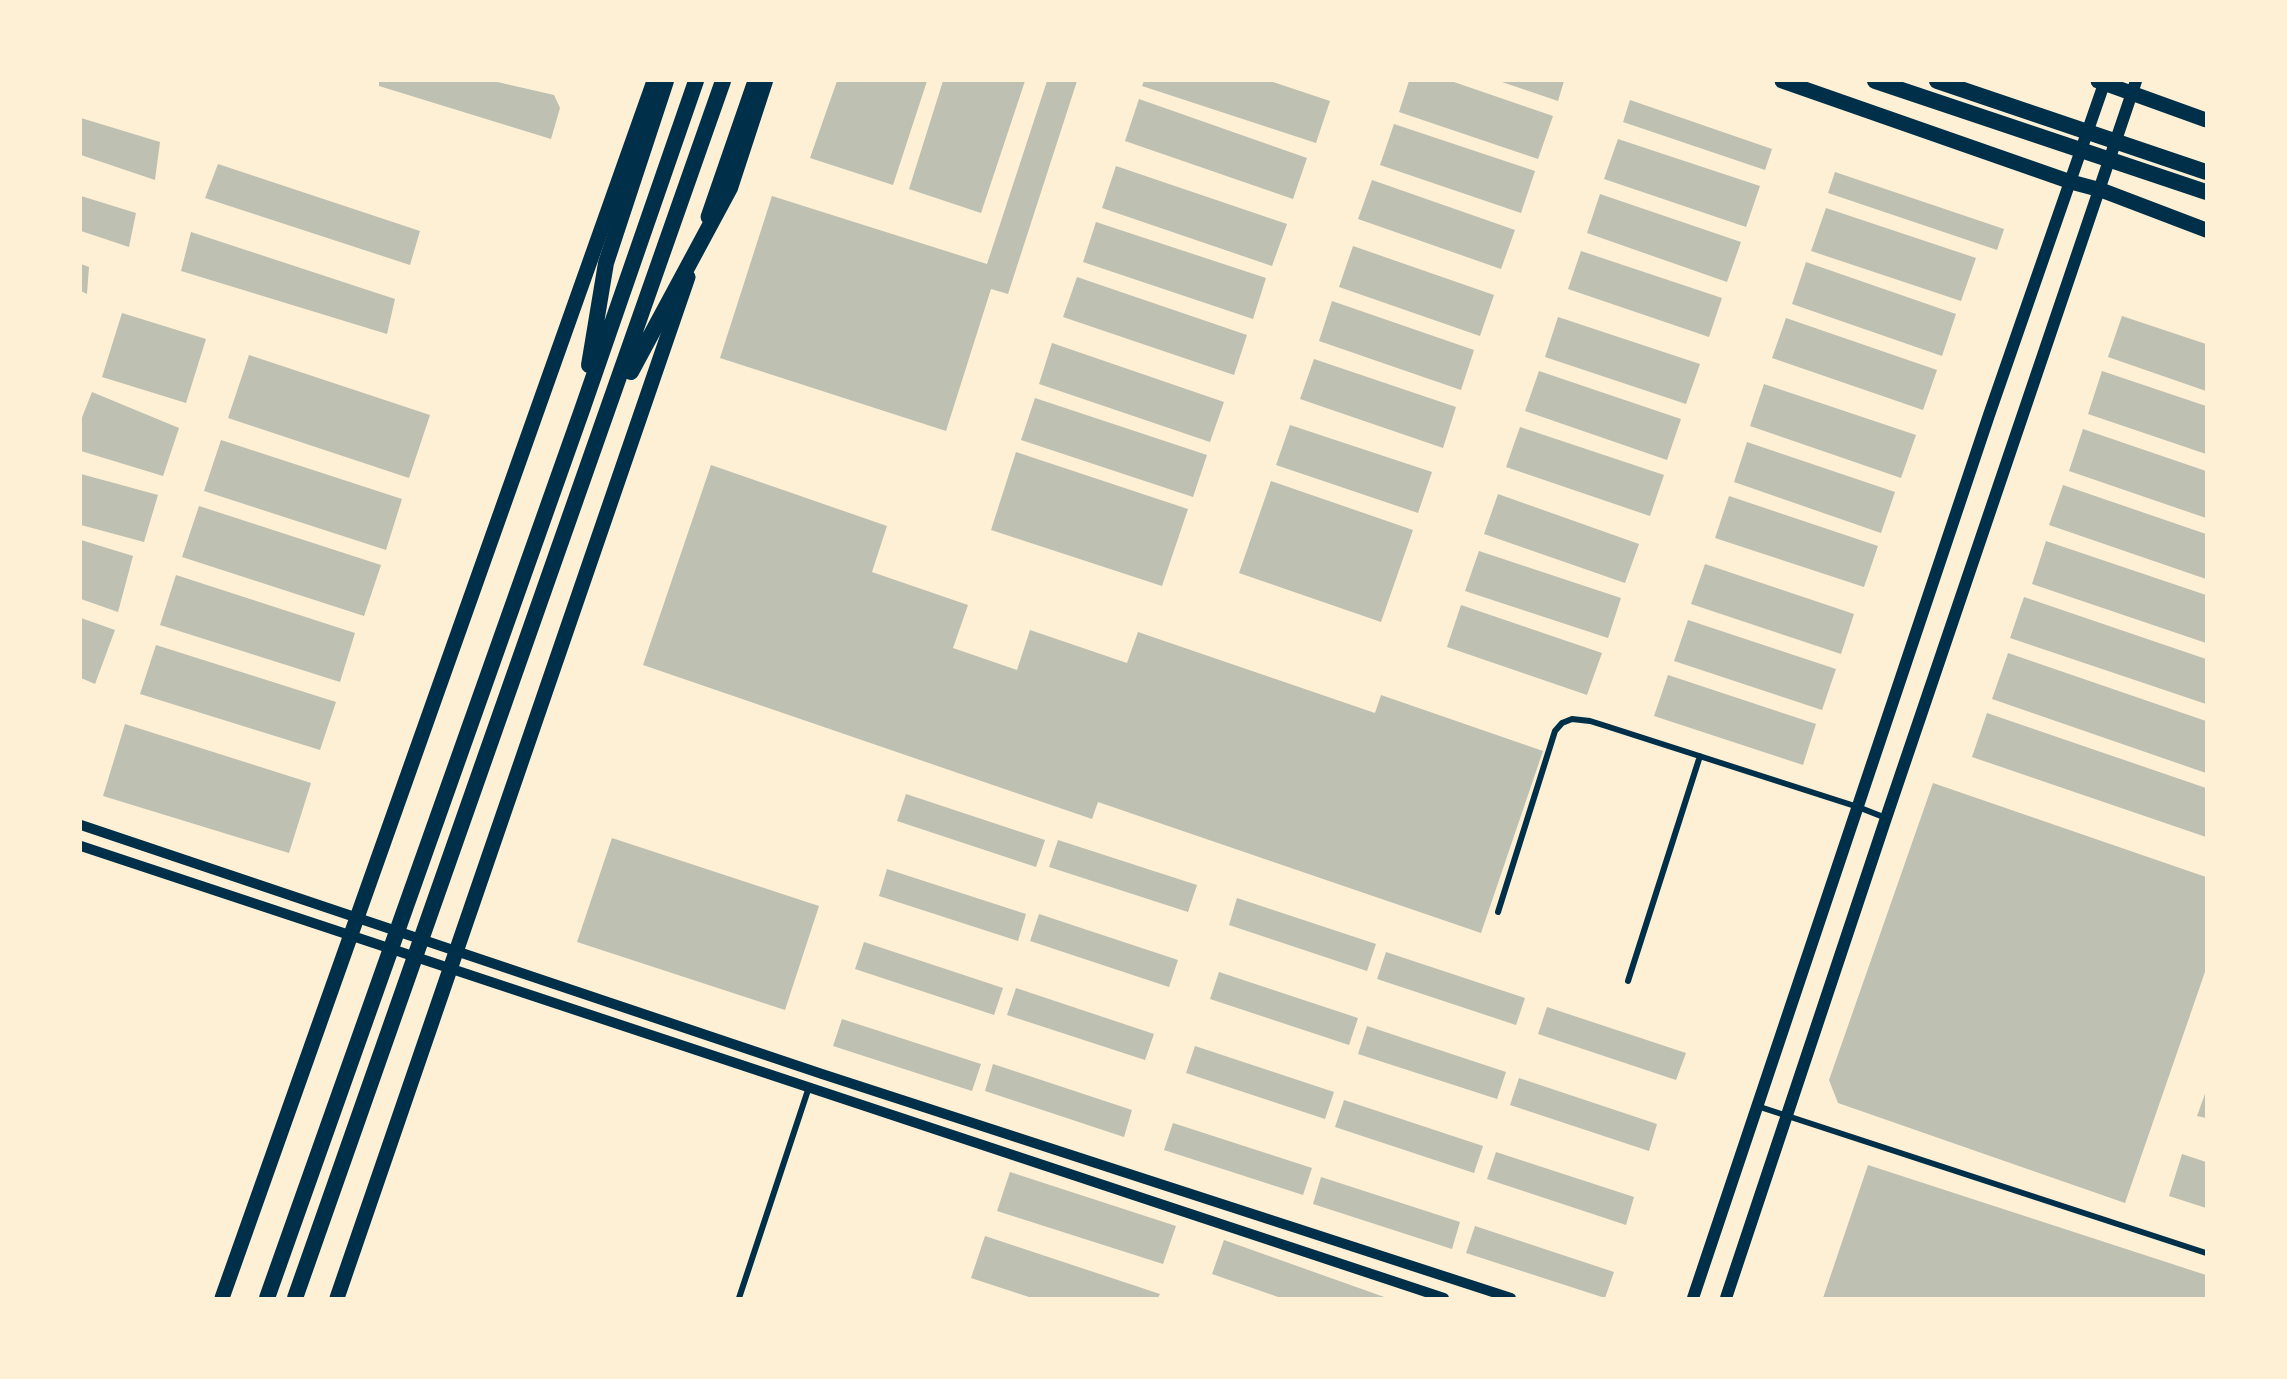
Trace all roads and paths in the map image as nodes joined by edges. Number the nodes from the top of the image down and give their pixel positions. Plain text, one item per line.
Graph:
1 (654, 81) edge
2 (666, 81) edge
3 (696, 81) edge
4 (723, 81) edge
5 (755, 81) edge
6 (765, 81) edge
7 (1782, 81) edge
8 (1875, 81) edge
9 (1937, 81) edge
10 (2102, 82) edge
11 (2134, 87) edge
12 (2206, 120) edge
13 (2206, 172) edge
14 (2071, 182) junction
15 (2101, 190) junction
16 (2206, 192) edge
17 (2206, 230) edge
18 (582, 410) junction
19 (606, 417) junction
20 (1700, 756) junction
21 (1858, 807) junction
22 (1886, 818) junction
23 (81, 825) edge
24 (81, 846) edge
25 (1498, 912) dead end
26 (357, 917) junction
27 (351, 934) junction
28 (456, 951) junction
29 (450, 968) junction
30 (1628, 981) dead end
31 (809, 1087) junction
32 (1757, 1106) junction
33 (1787, 1115) junction
34 (2206, 1252) edge
35 (222, 1298) edge
36 (267, 1298) edge
37 (295, 1298) edge
38 (337, 1298) edge
39 (740, 1298) edge
40 (1444, 1298) edge
41 (1511, 1298) edge
42 (1693, 1298) edge
43 (1726, 1298) edge

1 - 26 main road
2 - 18 highway
3 - 18 highway
4 - 19 highway
5 - 28 main road
6 - 19 highway
7 - 14 main road
8 - 16 highway
9 - 13 highway
10 - 11 main road
10 - 14 main road
11 - 12 main road
11 - 15 main road
14 - 15 main road
14 - 21 main road
15 - 17 main road
15 - 22 main road
18 - 36 highway
19 - 37 highway
20 - 21 street
20 - 25 street
20 - 30 street
21 - 22 street
21 - 32 main road
22 - 33 main road
23 - 26 street
24 - 27 street
26 - 27 main road
26 - 28 street
27 - 29 street
27 - 35 main road
28 - 29 main road
28 - 41 street
29 - 31 street
29 - 38 main road
31 - 39 street
31 - 40 street
32 - 33 street
32 - 42 main road
33 - 34 street
33 - 43 main road

